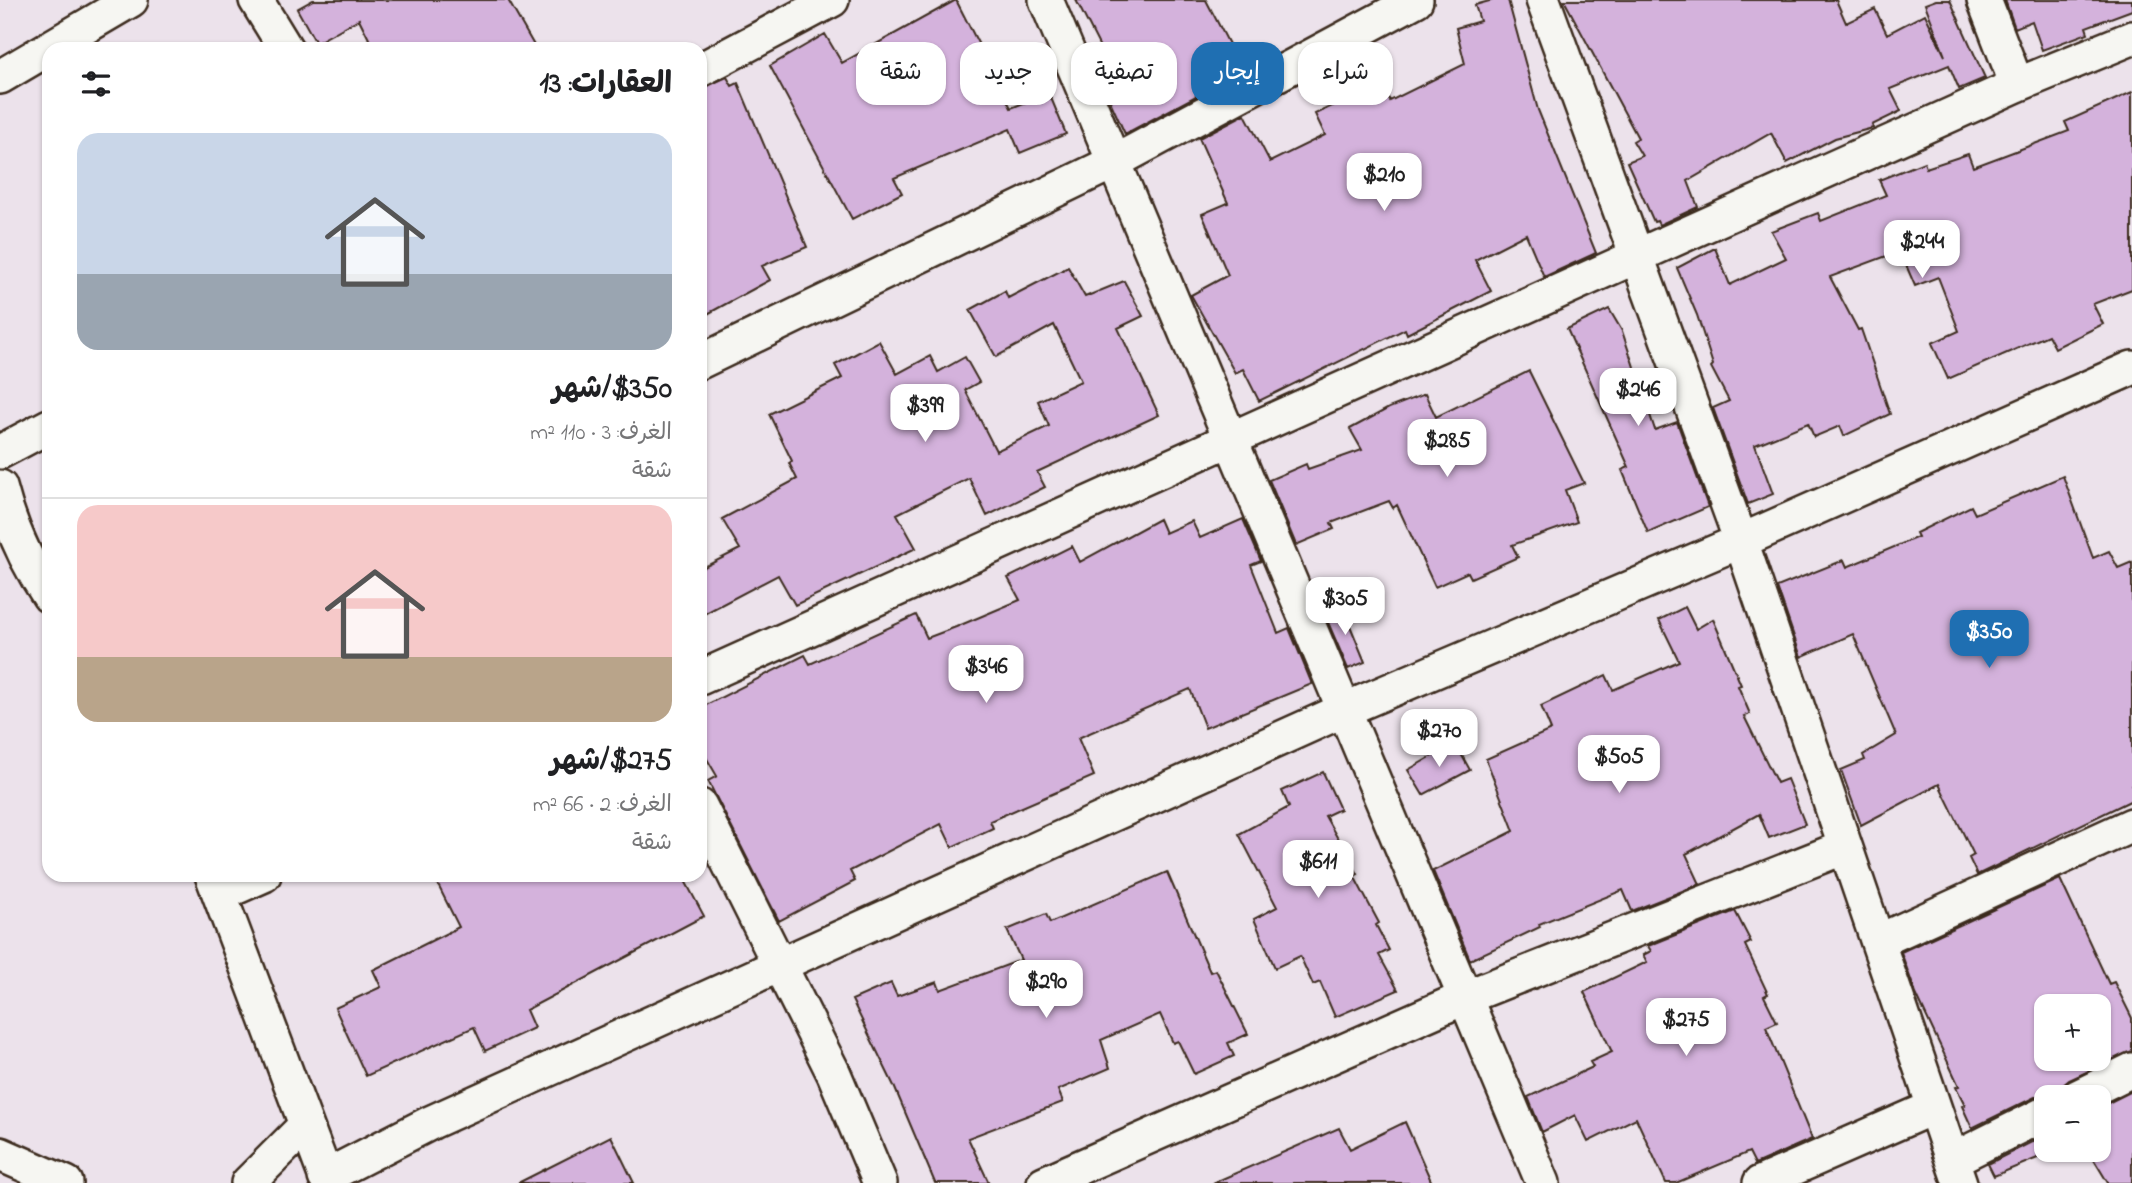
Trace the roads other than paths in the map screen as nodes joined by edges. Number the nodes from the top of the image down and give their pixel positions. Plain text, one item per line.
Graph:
1 (131, 0) edge
2 (256, 0) edge
3 (832, 0) edge
4 (1046, 0) edge
5 (1416, 0) edge
6 (1543, 0) edge
7 (1984, 0) edge
8 (2132, 38) edge
9 (60, 42) edge
10 (282, 42) edge
11 (42, 53) edge
12 (707, 66) edge
13 (0, 78) edge
14 (2017, 85) junction
15 (1116, 161) junction
16 (1637, 256) junction
17 (707, 359) edge
18 (2132, 368) edge
19 (42, 430) edge
20 (1231, 437) junction
21 (0, 452) edge
22 (0, 487) edge
23 (1741, 541) junction
24 (42, 584) edge
25 (707, 675) edge
26 (1346, 709) junction
27 (707, 820) edge
28 (2132, 825) edge
29 (1845, 847) junction
30 (217, 885) edge
31 (1880, 941) junction
32 (780, 964) junction
33 (1466, 997) junction
34 (2132, 1070) edge
35 (2101, 1085) edge
36 (1934, 1107) junction
37 (2034, 1121) edge
38 (304, 1127) junction
39 (0, 1154) edge
40 (1956, 1171) edge
41 (326, 1180) edge
42 (66, 1183) edge
43 (248, 1183) edge
44 (880, 1183) edge
45 (1044, 1183) edge
46 (1543, 1183) edge
47 (1760, 1183) edge

1 - 9 street
2 - 10 street
3 - 12 street
4 - 15 street
5 - 15 street
6 - 16 street
7 - 14 street
8 - 14 street
11 - 13 street
14 - 16 street
15 - 17 street
15 - 20 street
16 - 20 street
16 - 23 street
18 - 23 street
19 - 21 street
20 - 25 street
20 - 26 street
22 - 24 street
23 - 26 street
23 - 29 street
26 - 32 street
26 - 33 street
27 - 32 street
28 - 31 street
29 - 31 street
29 - 33 street
30 - 38 street
31 - 36 street
32 - 41 street
32 - 44 street
33 - 45 street
33 - 46 street
34 - 35 street
36 - 40 street
36 - 47 street
37 - 40 street
38 - 41 street
38 - 43 street
39 - 42 street

